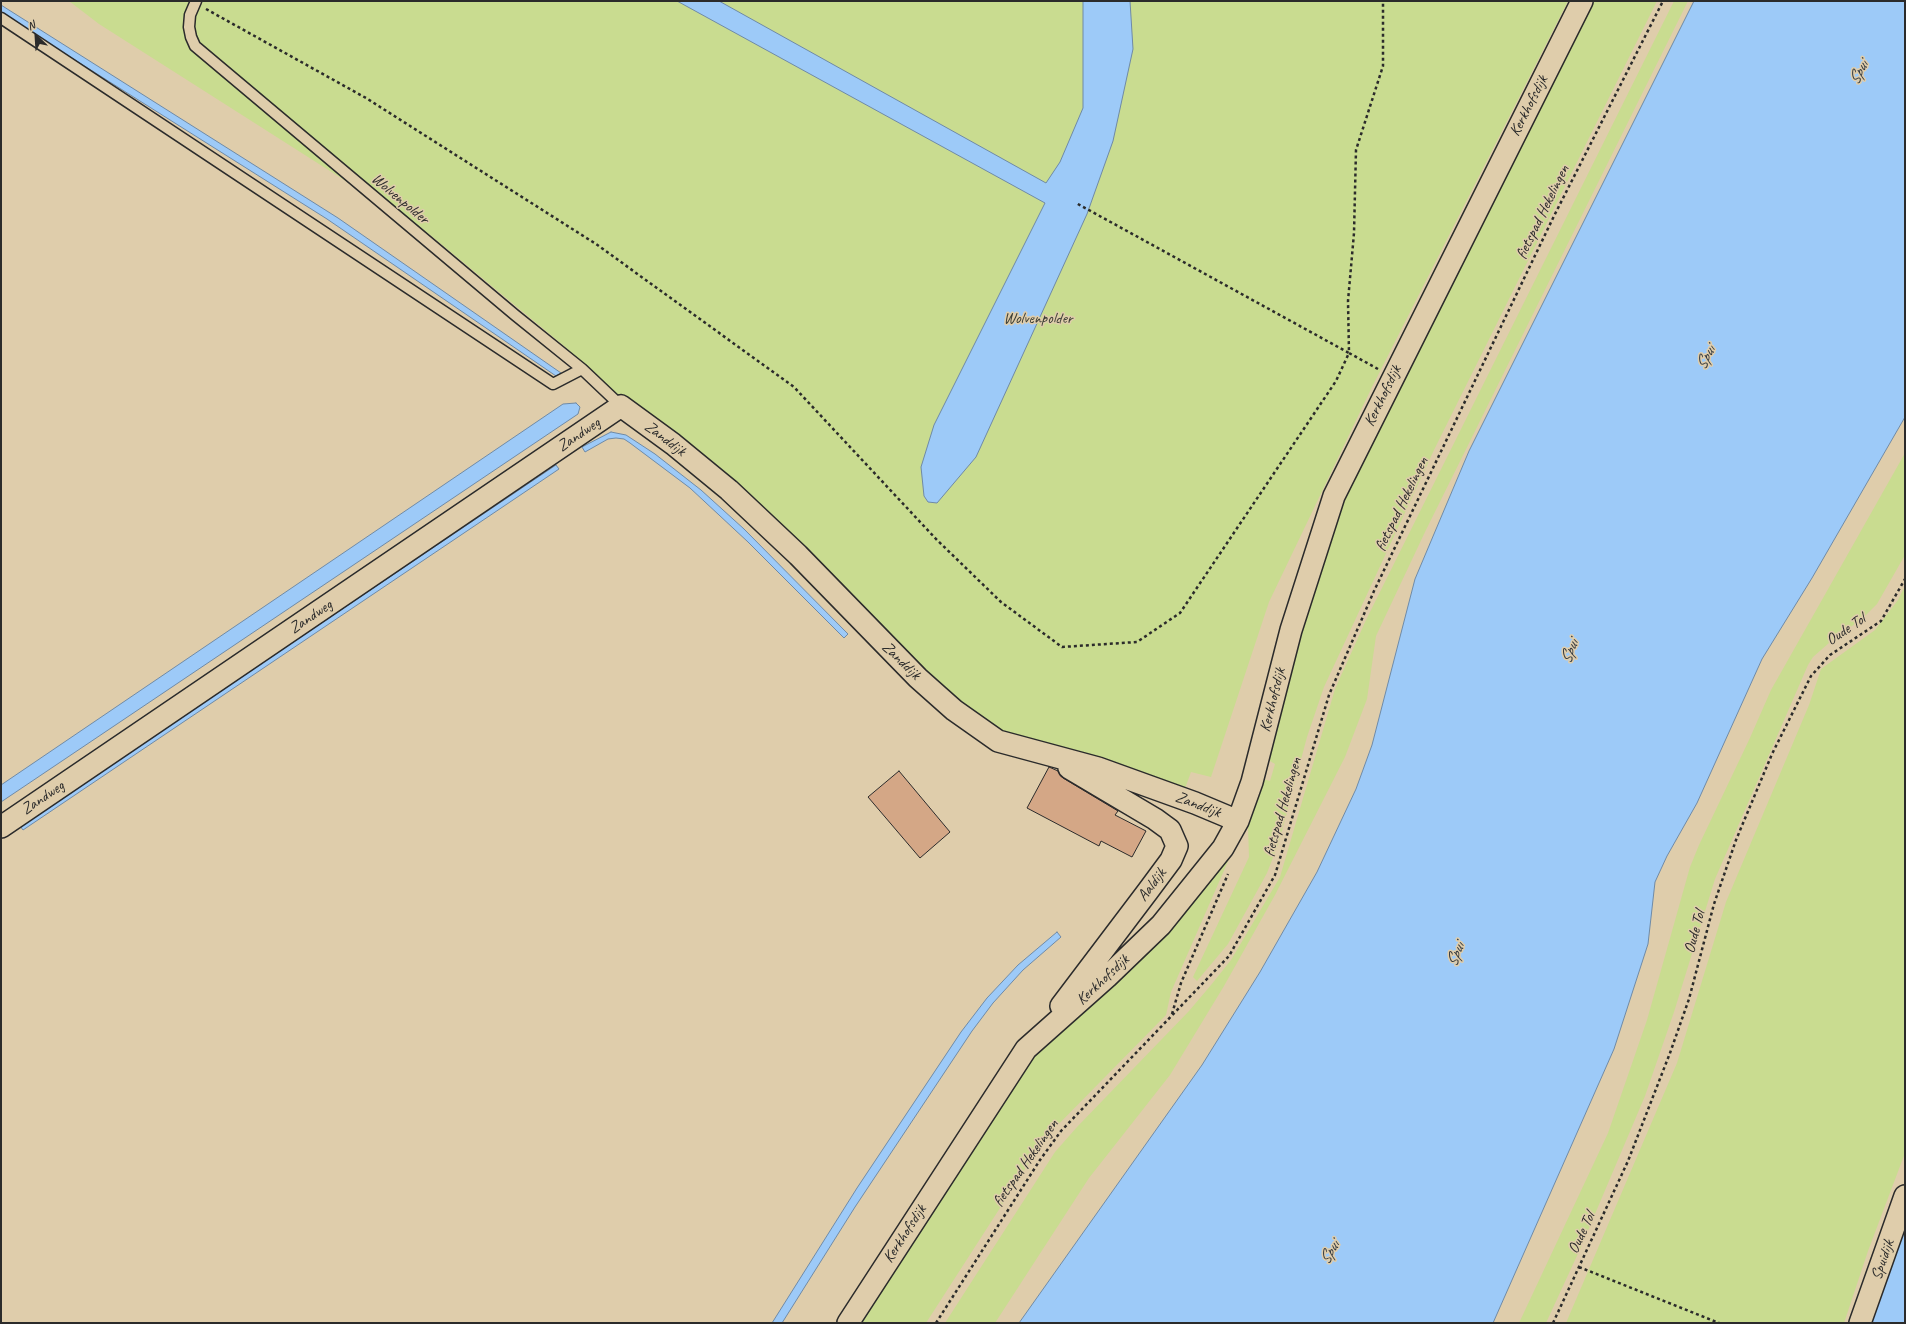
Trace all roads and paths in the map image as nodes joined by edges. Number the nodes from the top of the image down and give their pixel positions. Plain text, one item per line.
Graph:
1 (1383, 1) edge
2 (1582, 1) edge
3 (1663, 1) edge
4 (195, 2) edge
5 (1, 18) edge
6 (1076, 203) dead end
7 (1348, 353) junction
8 (582, 369) junction
9 (1392, 377) junction
10 (621, 406) junction
11 (1905, 579) edge
12 (1048, 754) junction
13 (1238, 821) junction
14 (1, 827) edge
15 (1231, 868) dead end
16 (1172, 1015) junction
17 (1026, 1049) junction
18 (1905, 1196) edge
19 (1579, 1267) junction
20 (848, 1323) edge
21 (936, 1323) edge
22 (1553, 1323) edge
23 (1719, 1323) edge
24 (1860, 1323) edge

1 - 7 path
2 - 9 street, Kerkhofsdijk
3 - 16 path, fietspad Hekelingen
4 - 7 path
4 - 8 lane, Wolvenpolder
5 - 8 lane
6 - 7 path
7 - 9 path
8 - 10 lane, Wolvenpolder
9 - 13 street, Kerkhofsdijk
10 - 12 street, Zanddijk
10 - 14 street, Zandweg
11 - 19 path, Oude Tol
12 - 13 street, Zanddijk
12 - 17 street, Aaldijk
13 - 17 street, Kerkhofsdijk
15 - 16 path, fietspad Hekelingen
16 - 21 path, fietspad Hekelingen
17 - 20 street, Kerkhofsdijk
18 - 24 street, Spuidijk
19 - 22 path, Oude Tol
19 - 23 path

